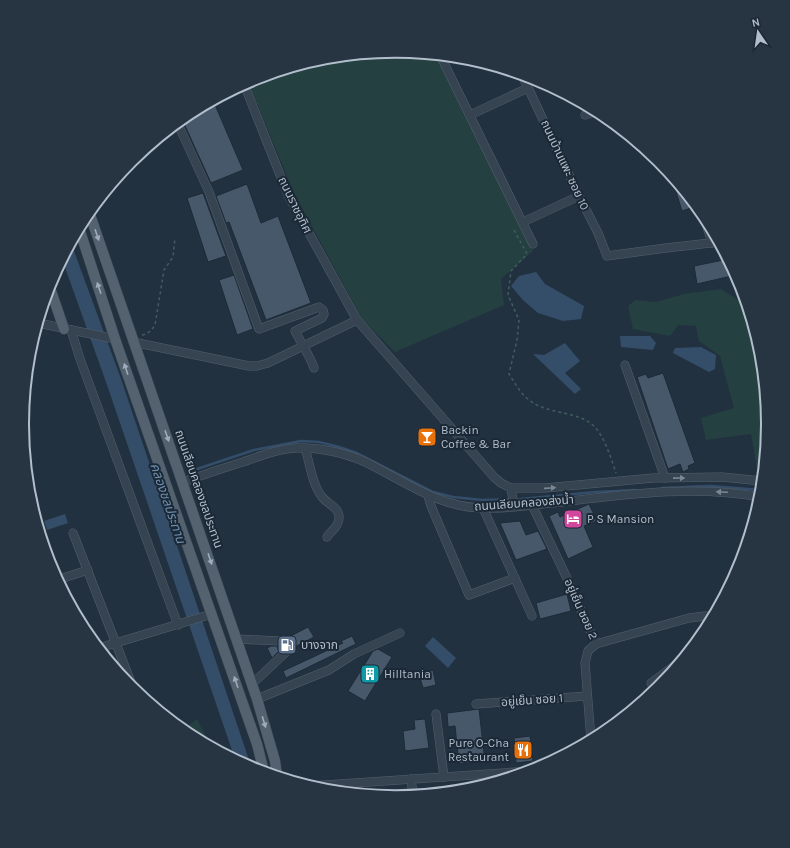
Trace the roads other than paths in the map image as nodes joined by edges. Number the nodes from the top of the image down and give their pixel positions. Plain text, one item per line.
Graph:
1 (443, 61) edge
2 (525, 82) edge
3 (528, 88) junction
4 (246, 90) edge
5 (589, 114) edge
6 (470, 115) junction
7 (585, 115) dead end
8 (180, 128) edge
9 (579, 196) junction
10 (92, 220) edge
11 (523, 222) junction
12 (82, 236) edge
13 (713, 243) edge
14 (533, 244) dead end
15 (53, 294) edge
16 (123, 311) junction
17 (108, 315) junction
18 (357, 320) junction
19 (43, 324) edge
20 (67, 329) junction
21 (115, 338) junction
22 (133, 339) junction
23 (302, 347) junction
24 (138, 354) junction
25 (624, 365) dead end
26 (314, 368) dead end
27 (136, 399) junction
28 (305, 448) junction
29 (665, 478) junction
30 (757, 480) edge
31 (183, 482) junction
32 (511, 488) junction
33 (428, 496) junction
34 (754, 496) edge
35 (532, 505) junction
36 (514, 506) junction
37 (483, 508) junction
38 (73, 533) dead end
39 (327, 537) dead end
40 (88, 570) junction
41 (63, 578) edge
42 (515, 578) junction
43 (212, 614) junction
44 (532, 616) dead end
45 (706, 616) edge
46 (178, 625) junction
47 (400, 633) dead end
48 (237, 639) junction
49 (116, 644) junction
50 (596, 644) junction
51 (105, 647) edge
52 (128, 673) edge
53 (659, 678) edge
54 (651, 683) dead end
55 (252, 684) junction
56 (587, 696) junction
57 (257, 699) junction
58 (476, 704) dead end
59 (436, 714) dead end
60 (590, 733) edge
61 (263, 765) edge
62 (277, 771) edge
63 (504, 774) edge
64 (444, 777) junction
65 (411, 779) junction
66 (332, 784) edge
67 (412, 789) edge

1 - 6 street
2 - 3 street, ถนนบ้านแพะ ซอย 10
3 - 6 street
3 - 9 street, ถนนบ้านแพะ ซอย 10
4 - 18 street, ถนนราชอุทิศ
5 - 7 street
6 - 11 street
8 - 23 street
9 - 11 street
9 - 13 street, ถนนบ้านแพะ ซอย 10
10 -> 16 main road, ถนนเลียบคลองชลประทาน
11 - 14 street
17 -> 12 main road
15 - 20 main road
16 - 17 main road
16 - 22 main road, ถนนเลียบคลองชลประทาน
17 - 21 main road
18 - 23 street
18 - 32 street, ถนนราชอุทิศ
19 - 20 street
20 - 21 street
20 - 46 street
27 -> 21 main road
22 - 23 street
22 - 24 main road, ถนนเลียบคลองชลประทาน
23 - 26 street
24 - 27 main road
24 -> 31 main road, ถนนเลียบคลองชลประทาน
25 - 29 street
27 - 43 main road
28 - 31 street, ถนนเลียบคลองส่งน้ำ
28 - 33 street, ถนนเลียบคลองส่งน้ำ
28 - 39 street
29 -> 30 street, ถนนเลียบคลองส่งน้ำ
32 -> 29 street, ถนนเลียบคลองส่งน้ำ
31 -> 48 main road, ถนนเลียบคลองชลประทาน
32 - 36 street
33 - 37 street, ถนนเลียบคลองส่งน้ำ
33 - 42 street
34 -> 35 street, ถนนเลียบคลองส่งน้ำ
35 - 36 street, ถนนเลียบคลองส่งน้ำ
35 - 50 street, อยู่เย็น ซอย 2
36 - 37 street, ถนนเลียบคลองส่งน้ำ
37 - 42 street
38 - 40 street
40 - 41 street
40 - 49 street
42 - 44 street
43 - 46 street
61 -> 43 main road
45 - 50 street
46 - 49 street
47 - 57 street
48 - 55 main road, ถนนเลียบคลองชลประทาน
48 - 55 street
49 - 51 street
49 - 52 street
50 - 56 street, อยู่เย็น ซอย 2
53 - 54 street
55 - 57 main road, ถนนเลียบคลองชลประทาน
56 - 58 street, อยู่เย็น ซอย 1
56 - 60 street, อยู่เย็น ซอย 2
57 -> 62 main road, ถนนเลียบคลองชลประทาน
59 - 64 street
63 - 64 street
64 - 65 street
65 - 66 street
65 - 67 street

